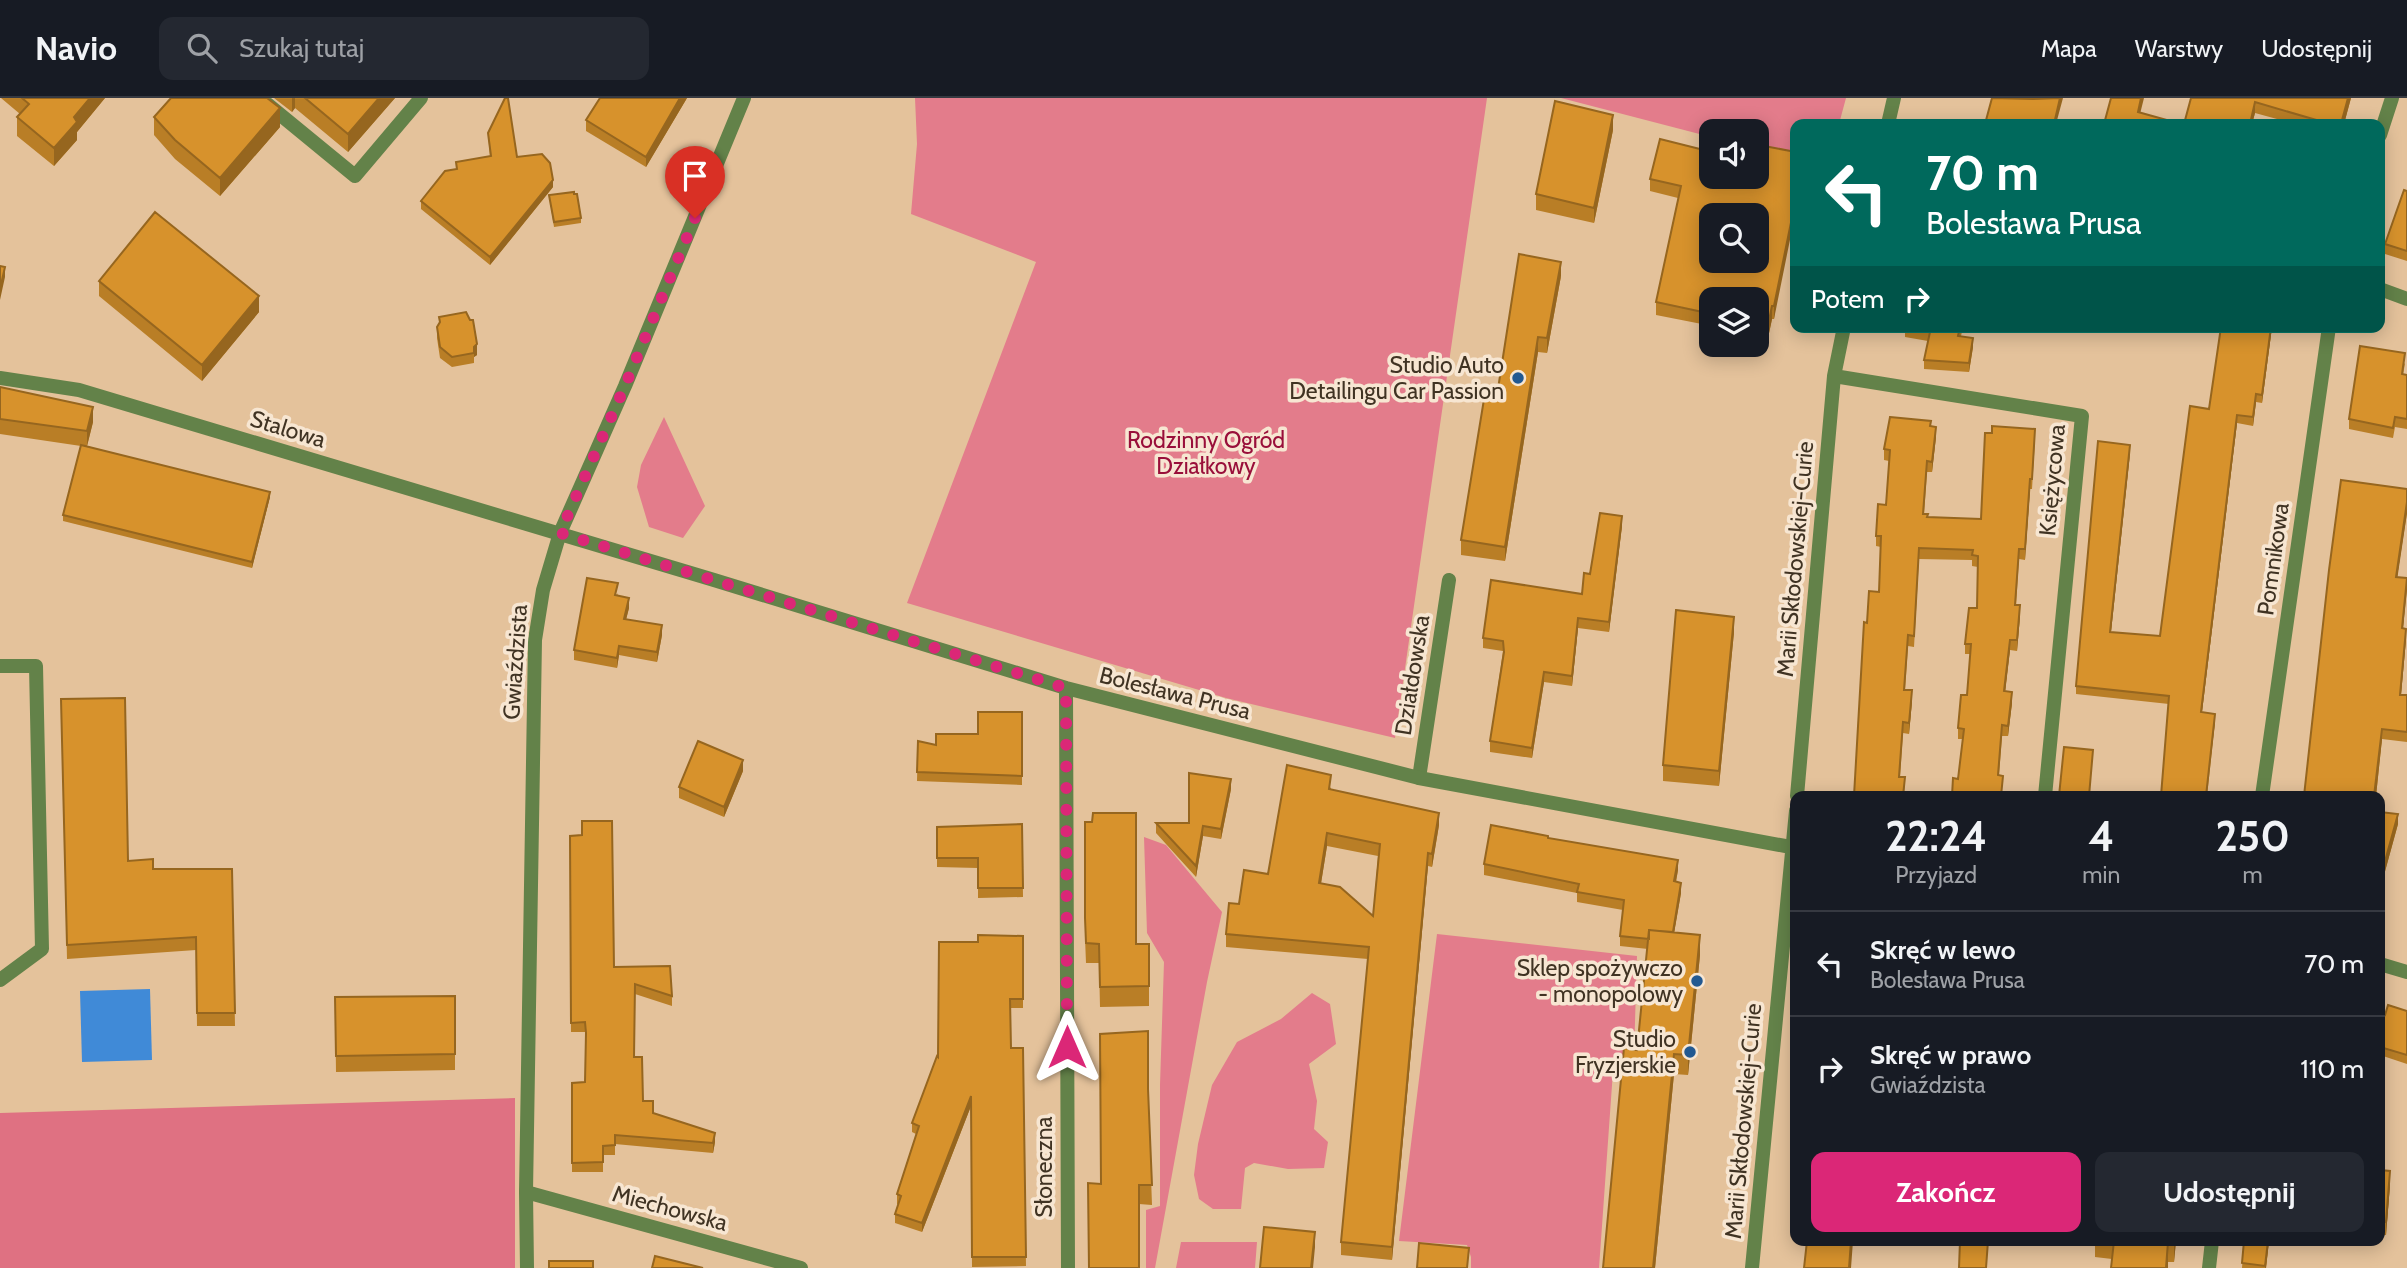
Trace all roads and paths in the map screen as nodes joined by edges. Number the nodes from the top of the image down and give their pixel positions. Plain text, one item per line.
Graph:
1 (260, 98) edge
2 (421, 98) edge
3 (744, 98) edge
4 (1894, 98) edge
5 (2392, 98) edge
6 (1889, 119) edge
7 (2385, 120) edge
8 (2385, 291) edge
9 (2407, 299) edge
10 (1843, 333) edge
11 (2328, 333) edge
12 (1834, 376) junction
13 (0, 378) edge
14 (560, 533) junction
15 (1449, 580) dead end
16 (0, 666) edge
17 (1066, 688) junction
18 (1419, 778) junction
19 (1797, 791) edge
20 (2045, 791) edge
21 (2263, 791) edge
22 (1790, 847) edge
23 (1790, 888) edge
24 (2385, 965) edge
25 (2407, 972) edge
26 (0, 980) edge
27 (526, 1192) junction
28 (2211, 1246) edge
29 (527, 1268) edge
30 (802, 1268) edge
31 (1068, 1268) edge
32 (1752, 1268) edge
33 (2209, 1268) edge

1 - 2 street
3 - 14 street, Gwiaździsta
4 - 6 street
5 - 7 street
8 - 9 street
10 - 12 street, Marii Skłodowskiej-Curie
11 - 21 street, Pomnikowa
12 - 19 street, Marii Skłodowskiej-Curie
12 - 20 street, Księżycowa
13 - 14 street, Stalowa
14 - 17 street, Bolesława Prusa
14 - 27 street, Gwiaździsta
15 - 18 street, Działdowska
16 - 26 street
17 - 18 street, Bolesława Prusa
17 - 31 street, Słoneczna
18 - 22 street, Bolesława Prusa
23 - 32 street, Marii Skłodowskiej-Curie
24 - 25 street
27 - 29 street, Gwiaździsta
27 - 30 street, Miechowska
28 - 33 street

